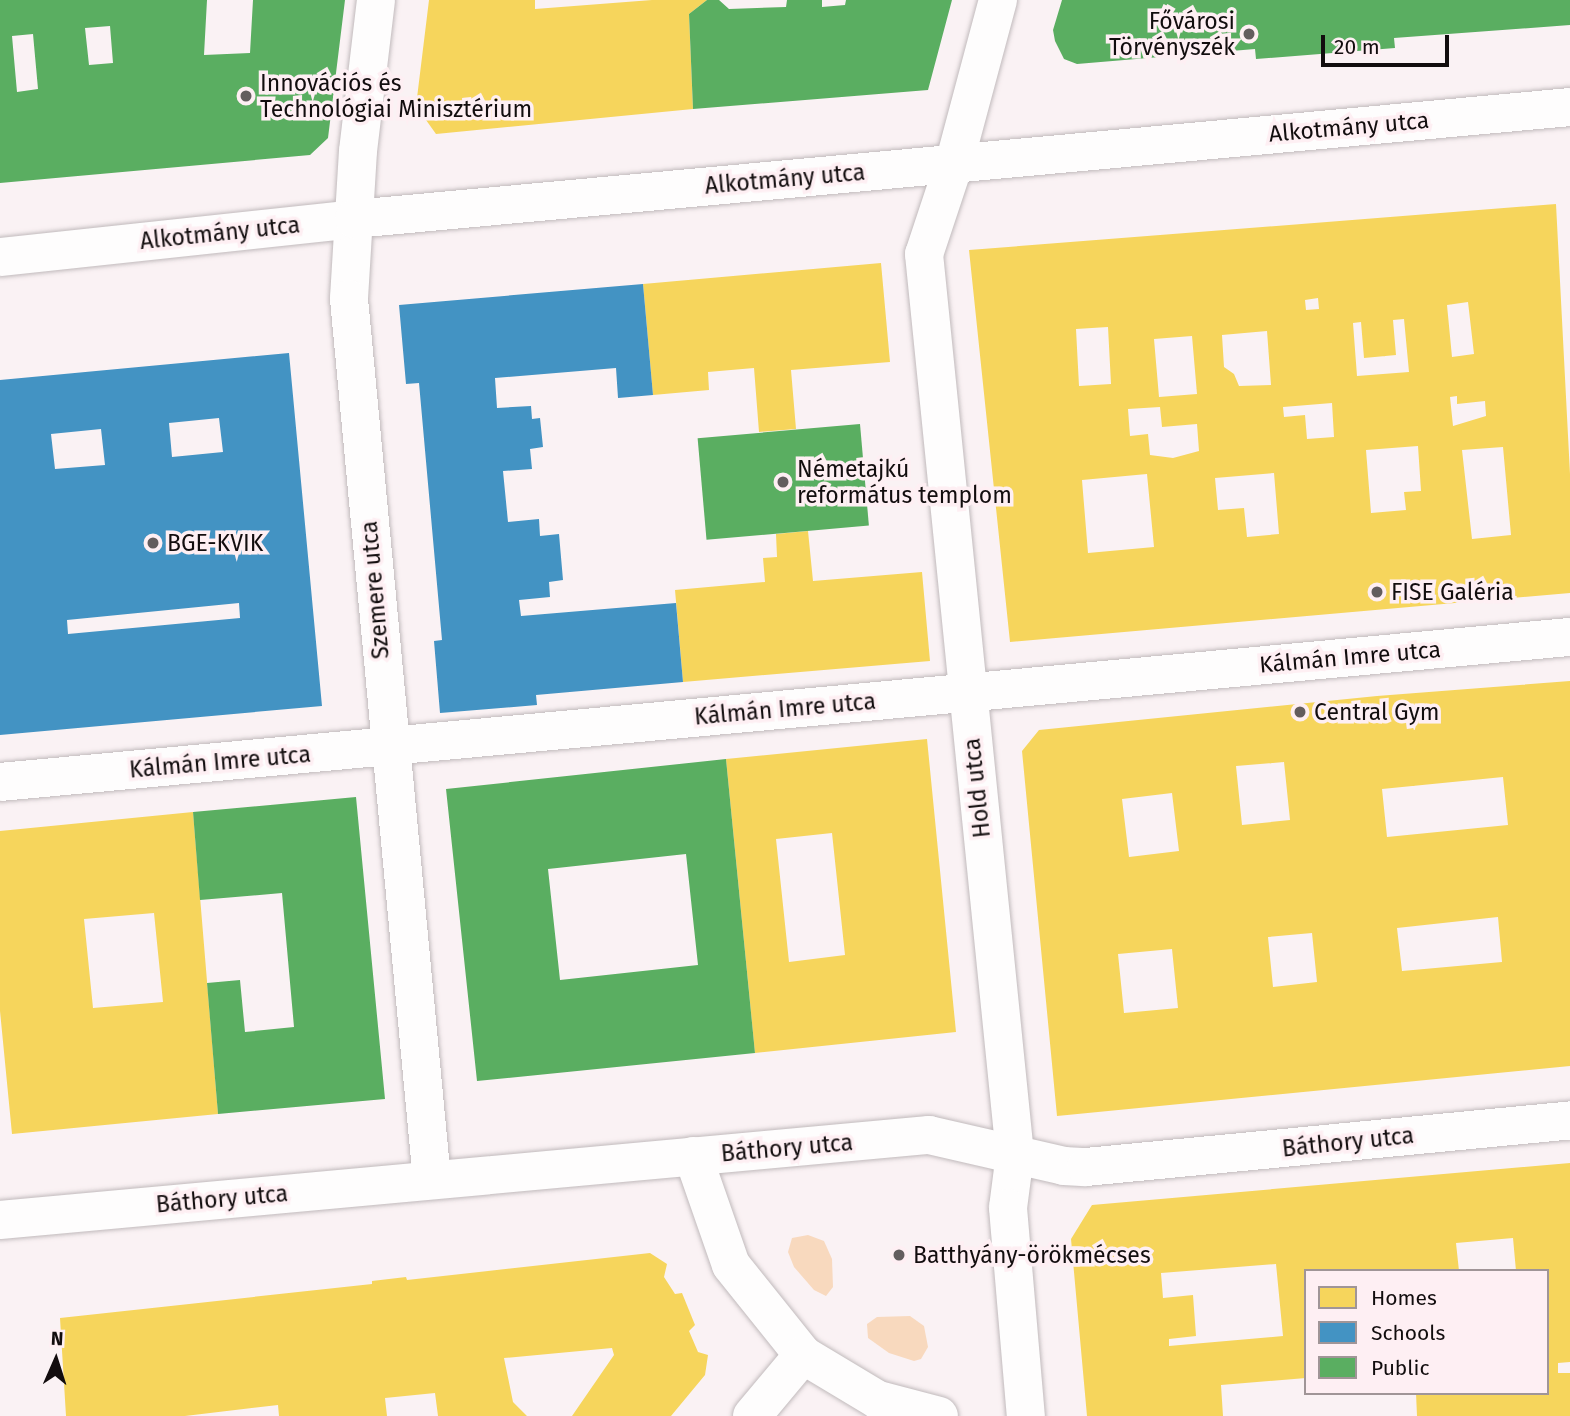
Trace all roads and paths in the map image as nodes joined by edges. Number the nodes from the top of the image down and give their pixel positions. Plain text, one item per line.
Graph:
1 (376, 0) edge
2 (998, 0) edge
3 (1570, 107) edge
4 (954, 163) junction
5 (354, 219) junction
6 (0, 257) edge
7 (1570, 637) edge
8 (967, 691) junction
9 (389, 746) junction
10 (0, 782) edge
11 (1570, 1120) edge
12 (1015, 1154) junction
13 (692, 1156) junction
14 (432, 1180) junction
15 (0, 1220) edge
16 (803, 1355) junction
17 (752, 1416) edge
18 (939, 1416) edge
19 (1026, 1416) edge

1 - 5 street, Szemere utca
2 - 4 street, Hold utca
3 - 4 street, Alkotmány utca
4 - 5 street, Alkotmány utca
4 - 8 street, Hold utca
5 - 6 street, Alkotmány utca
5 - 9 street, Szemere utca
7 - 8 street, Kálmán Imre utca
8 - 9 street, Kálmán Imre utca
8 - 12 street, Hold utca
9 - 10 street, Kálmán Imre utca
9 - 14 street, Szemere utca
11 - 12 street, Báthory utca
12 - 13 street, Báthory utca
12 - 19 street, Hold utca
13 - 14 street, Báthory utca
13 - 16 street
14 - 15 street, Báthory utca
16 - 17 street
16 - 18 street

